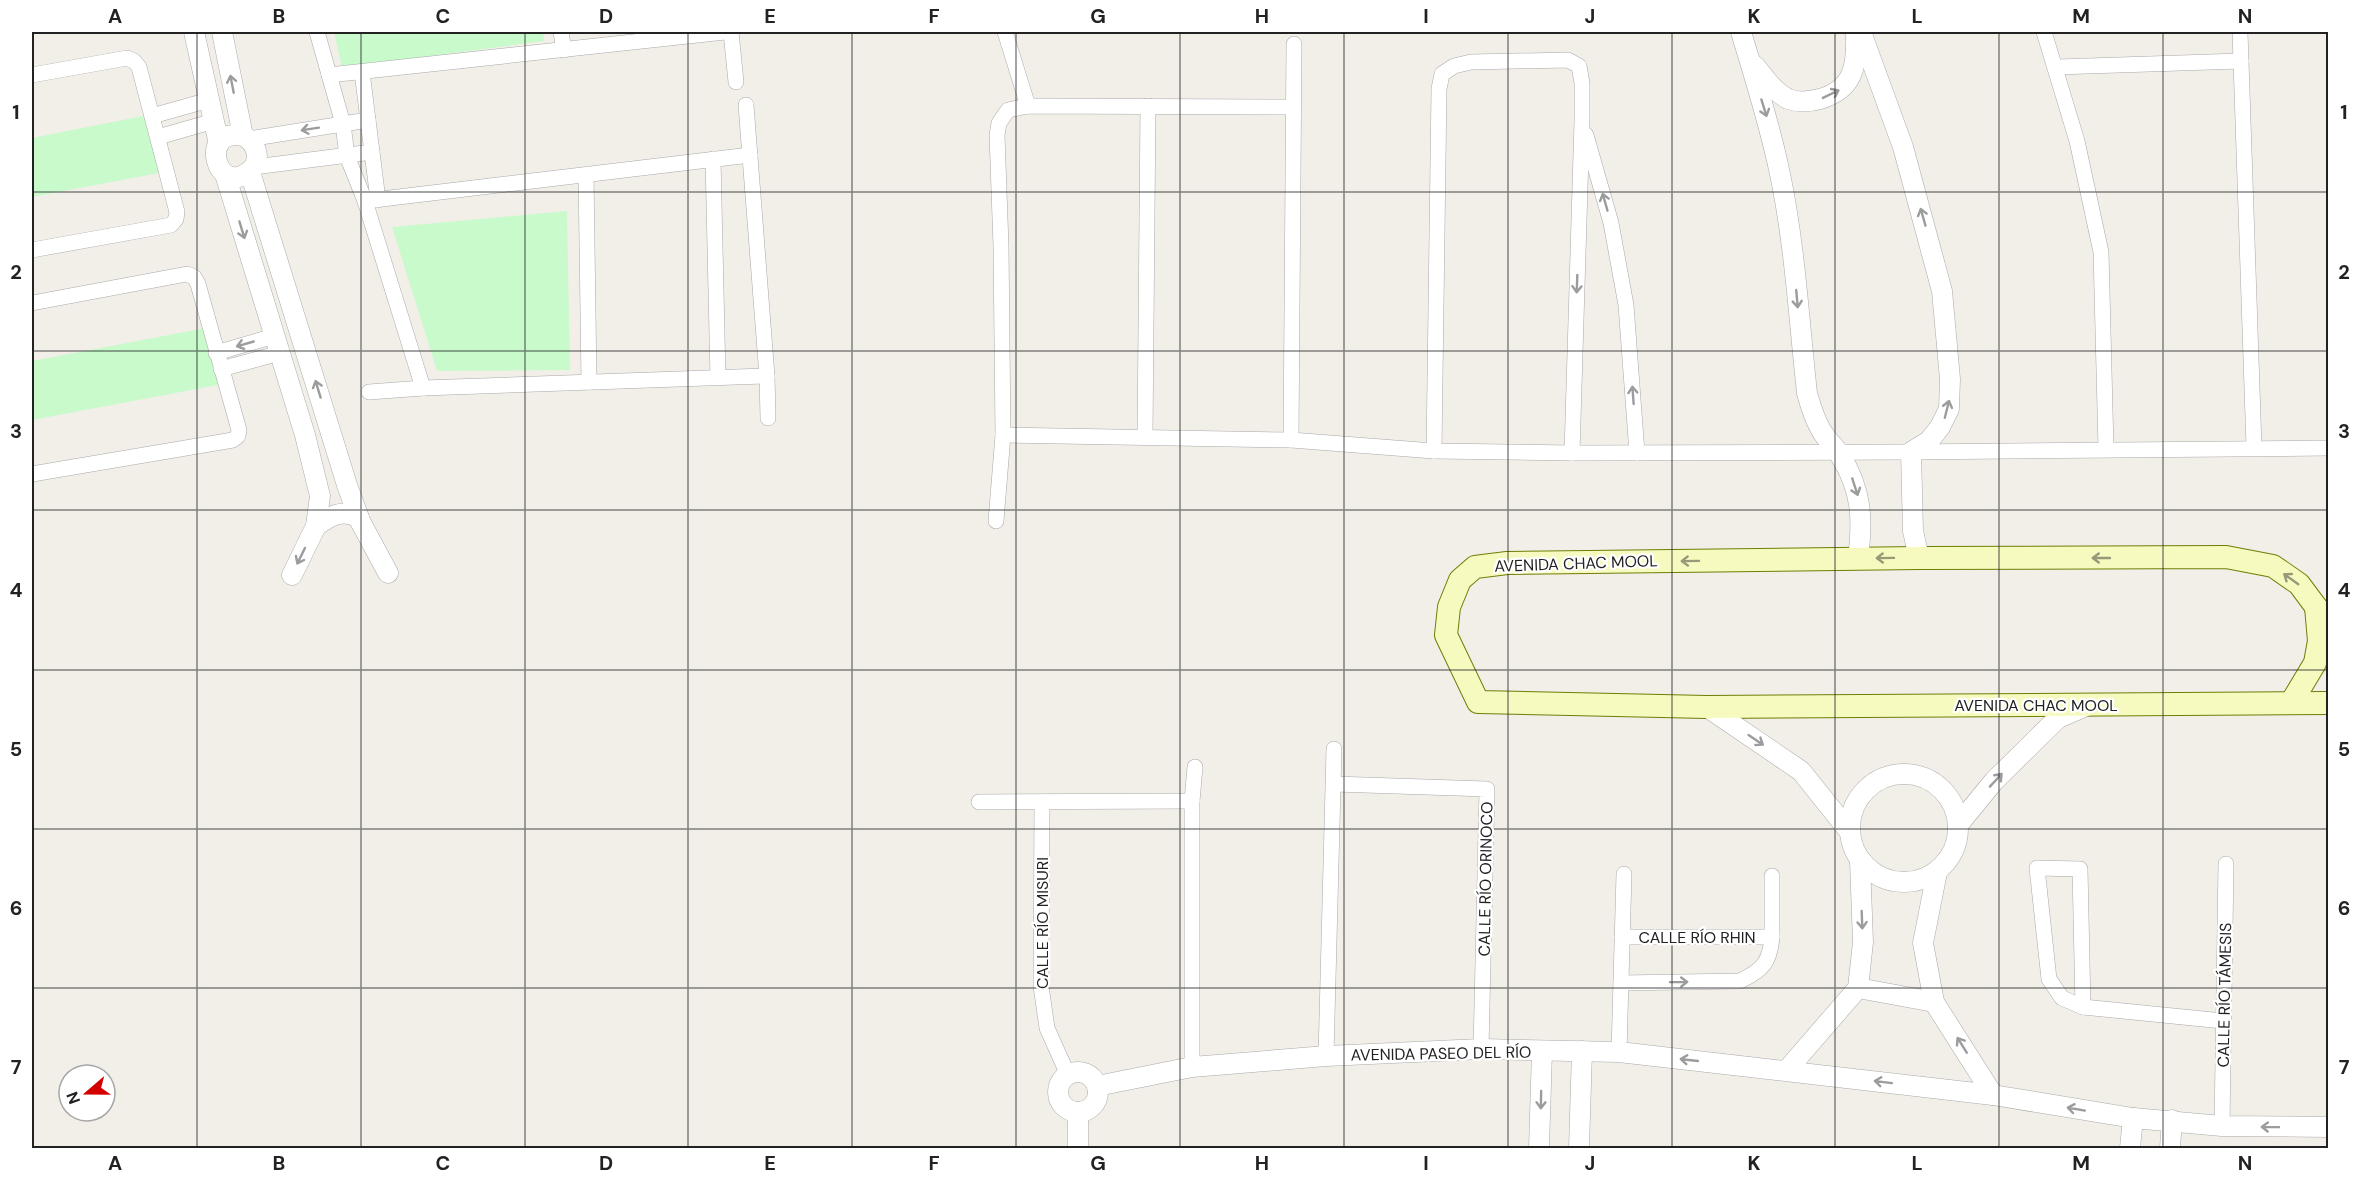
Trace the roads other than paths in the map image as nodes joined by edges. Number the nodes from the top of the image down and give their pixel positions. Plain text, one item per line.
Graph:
1 (194, 32) edge
2 (222, 32) edge
3 (317, 32) edge
4 (561, 32) edge
5 (725, 32) edge
6 (731, 32) edge
7 (1005, 32) edge
8 (1741, 32) edge
9 (1856, 32) edge
10 (1861, 32) edge
11 (2044, 32) edge
12 (2241, 32) edge
13 (693, 34) edge
14 (1294, 44) dead end
15 (564, 50) junction
16 (1749, 60) junction
17 (2241, 61) junction
18 (2056, 67) junction
19 (362, 72) junction
20 (32, 75) edge
21 (329, 75) junction
22 (736, 82) dead end
23 (209, 100) junction
24 (746, 105) dead end
25 (1028, 106) junction
26 (1148, 106) junction
27 (1293, 107) junction
28 (152, 116) junction
29 (368, 120) junction
30 (214, 121) junction
31 (1582, 121) junction
32 (343, 124) junction
33 (158, 137) junction
34 (246, 137) junction
35 (219, 144) junction
36 (372, 152) junction
37 (750, 155) junction
38 (347, 156) junction
39 (713, 159) junction
40 (252, 169) junction
41 (225, 174) junction
42 (586, 175) junction
43 (371, 201) junction
44 (32, 250) edge
45 (32, 303) edge
46 (277, 344) junction
47 (216, 352) junction
48 (221, 369) junction
49 (767, 376) junction
50 (718, 378) junction
51 (589, 382) junction
52 (423, 388) junction
53 (369, 392) dead end
54 (768, 418) dead end
55 (331, 431) junction
56 (304, 435) junction
57 (1003, 435) junction
58 (1145, 437) junction
59 (1291, 440) junction
60 (2254, 447) junction
61 (2328, 448) edge
62 (2106, 449) junction
63 (1434, 451) junction
64 (1838, 451) junction
65 (1911, 452) junction
66 (1572, 453) junction
67 (1637, 453) junction
68 (32, 474) edge
69 (359, 518) junction
70 (996, 521) dead end
71 (316, 526) junction
72 (1918, 558) junction
73 (1858, 559) junction
74 (388, 573) dead end
75 (292, 575) dead end
76 (2322, 614) edge
77 (2291, 703) junction
78 (2328, 703) edge
79 (2089, 705) junction
80 (1707, 707) junction
81 (1334, 749) dead end
82 (1195, 767) dead end
83 (1334, 784) junction
84 (1192, 801) junction
85 (979, 802) dead end
86 (1042, 802) junction
87 (1958, 825) junction
88 (1849, 831) junction
89 (1860, 861) junction
90 (2226, 864) dead end
91 (1936, 872) junction
92 (1624, 874) dead end
93 (1772, 876) dead end
94 (1772, 937) junction
95 (1622, 938) junction
96 (1621, 983) junction
97 (1858, 988) junction
98 (1934, 1002) junction
99 (2083, 1007) junction
100 (2223, 1021) junction
101 (1481, 1049) junction
102 (1542, 1051) junction
103 (1582, 1051) junction
104 (1619, 1052) junction
105 (1326, 1056) junction
106 (1192, 1067) junction
107 (1786, 1070) junction
108 (1068, 1075) junction
109 (1097, 1086) junction
110 (1993, 1095) junction
111 (1078, 1112) junction
112 (2133, 1118) junction
113 (2172, 1120) junction
114 (2222, 1126) junction
115 (2328, 1127) edge
116 (1078, 1149) edge
117 (1539, 1149) edge
118 (1579, 1149) edge
119 (2130, 1149) edge
120 (2170, 1149) edge

1 - 23 street
34 -> 2 street
3 - 21 street
4 - 15 street
5 - 13 street
6 - 22 street
7 - 25 street
8 - 16 street
16 -> 9 street
65 -> 10 street
11 - 18 street
12 - 17 street
13 - 15 street
14 - 27 street
15 - 19 street
16 -> 64 street
17 - 18 street
17 - 60 street
18 - 62 street
19 - 21 street
19 - 29 street
20 - 28 street
21 - 32 street
23 - 28 street
23 - 30 street
24 - 37 street
25 - 26 street
25 - 57 street
26 - 27 street
26 - 58 street
27 - 59 street
28 - 33 street
29 - 32 street
29 - 36 street
30 - 33 street
30 - 35 street
31 - 63 street
31 -> 66 street
67 -> 31 street
32 -> 34 street
32 - 38 street
33 - 44 street
34 - 35 street
34 - 40 street
35 - 41 street
36 - 38 street
36 - 43 street
37 - 39 street
37 - 49 street
38 - 40 street
38 - 43 street
39 - 42 street
39 - 50 street
40 - 41 street
55 -> 40 street
41 -> 46 street
42 - 43 street
42 - 51 street
43 - 52 street
45 - 47 street
46 -> 47 street
46 - 48 street
46 - 56 street
47 - 48 street
48 - 68 street
49 - 50 street
49 - 54 street
50 - 51 street
51 - 52 street
52 - 53 street
55 - 56 street
55 - 69 street
56 - 71 street
57 - 58 street
57 - 70 street
58 - 59 street
59 - 63 street
60 - 61 street
60 - 62 street
62 - 65 street
63 - 66 street
64 - 65 street
64 - 67 street
64 -> 73 street
65 - 72 street
66 - 67 street
69 - 71 street
69 - 74 street
71 -> 75 street
72 -> 73 main road, AVENIDA CHAC MOOL
76 -> 72 main road, AVENIDA CHAC MOOL
73 -> 80 main road, AVENIDA CHAC MOOL
76 - 77 main road
77 - 78 main road, AVENIDA CHAC MOOL
77 - 79 main road, AVENIDA CHAC MOOL
79 - 80 main road, AVENIDA CHAC MOOL
87 -> 79 street
80 -> 88 street
81 - 83 street
82 - 84 street
83 - 101 street, CALLE RÍO ORINOCO
83 - 105 street
84 - 86 street
84 - 106 street
85 - 86 street
86 - 108 street, CALLE RÍO MISURI
87 - 88 street
87 - 91 street
88 - 89 street
89 - 91 street
89 -> 97 street
90 - 100 street, CALLE RÍO TÁMESIS
91 - 98 street
92 - 95 street, CALLE RÍO RHIN
93 - 94 street, CALLE RÍO RHIN
94 - 95 street, CALLE RÍO RHIN
96 -> 94 street, CALLE RÍO RHIN
95 - 96 street, CALLE RÍO RHIN
96 - 104 street, CALLE RÍO RHIN
97 - 98 street
97 - 107 street
110 -> 98 street
99 - 99 street
99 - 100 street
100 - 114 street, CALLE RÍO TÁMESIS
101 - 102 street, AVENIDA PASEO DEL RÍO
101 - 105 street, AVENIDA PASEO DEL RÍO
102 - 103 street, AVENIDA PASEO DEL RÍO
102 -> 117 street
103 - 104 street, AVENIDA PASEO DEL RÍO
103 - 118 street
107 -> 104 street, AVENIDA PASEO DEL RÍO
105 - 106 street, AVENIDA PASEO DEL RÍO
106 - 109 street, AVENIDA PASEO DEL RÍO
110 -> 107 street, AVENIDA PASEO DEL RÍO
108 - 109 street
108 - 111 street
109 - 111 street
112 -> 110 street, AVENIDA PASEO DEL RÍO
111 - 116 street
112 - 113 street, AVENIDA PASEO DEL RÍO
112 - 119 street
113 - 114 street, AVENIDA PASEO DEL RÍO
113 - 120 street
115 -> 114 street, AVENIDA PASEO DEL RÍO

